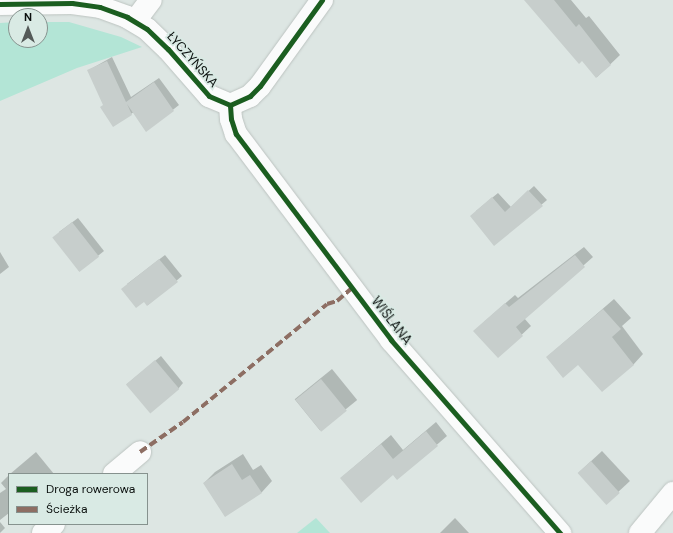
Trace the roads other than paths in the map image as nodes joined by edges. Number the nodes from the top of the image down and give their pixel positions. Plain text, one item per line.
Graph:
1 (151, 0) edge
2 (322, 0) edge
3 (0, 4) edge
4 (135, 21) junction
5 (230, 105) junction
6 (140, 452) dead end
7 (115, 473) edge
8 (673, 493) edge
9 (53, 525) edge
10 (43, 533) edge
11 (560, 533) edge
12 (640, 533) edge

1 - 4 street
2 - 5 street
3 - 4 street, ŁYCZYŃSKA
4 - 5 street, ŁYCZYŃSKA
5 - 11 street, WIŚLANA
6 - 7 street
8 - 12 street
9 - 10 street

